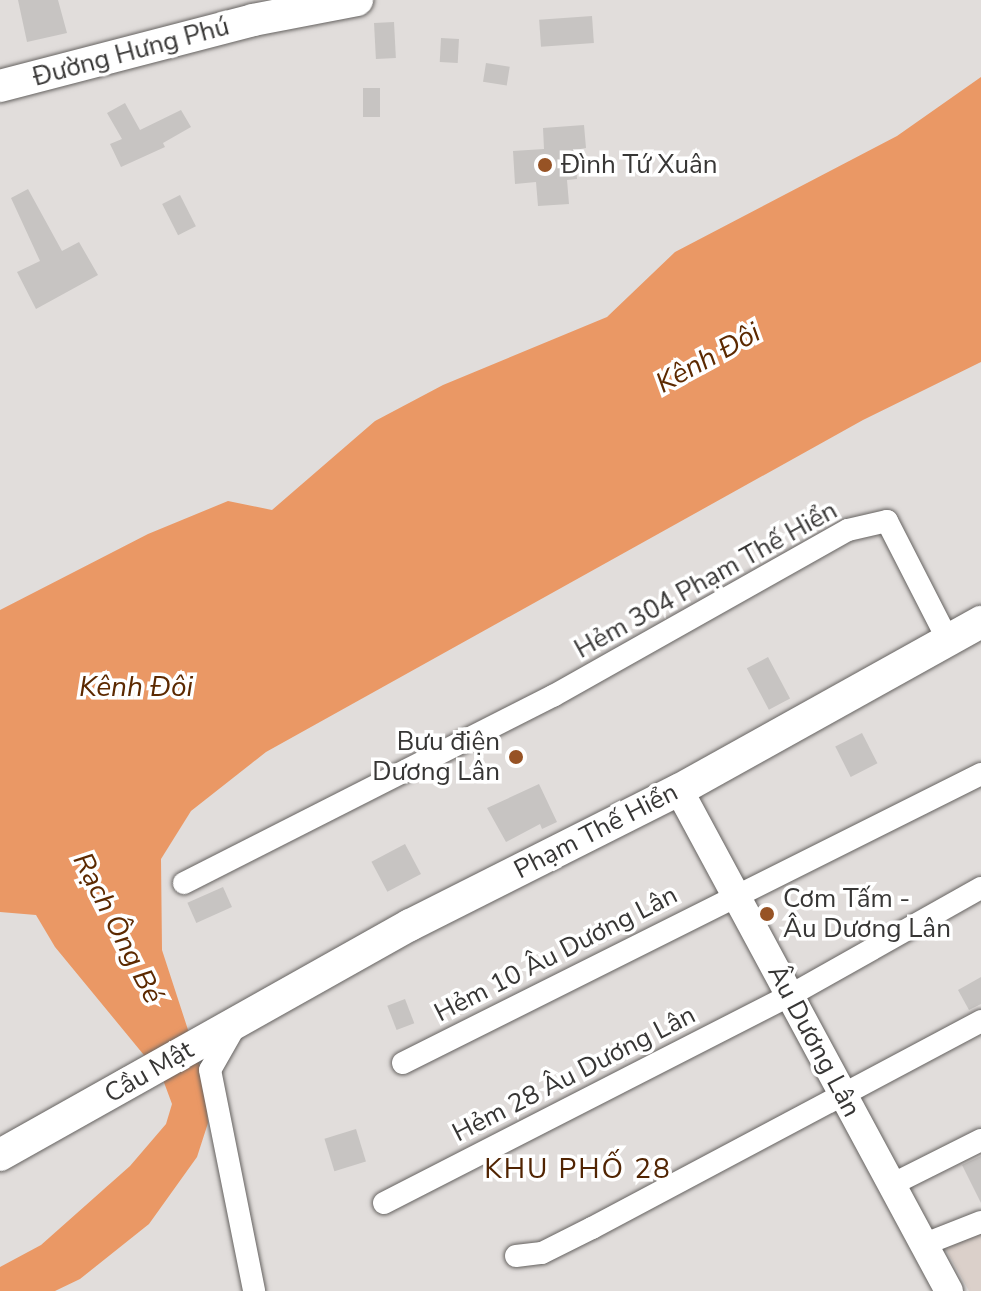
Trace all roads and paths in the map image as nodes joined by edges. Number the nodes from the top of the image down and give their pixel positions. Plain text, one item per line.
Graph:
1 (357, 0) edge
2 (248, 10) edge
3 (0, 86) edge
4 (981, 622) edge
5 (948, 640) junction
6 (981, 774) edge
7 (679, 790) junction
8 (184, 883) dead end
9 (981, 888) edge
10 (735, 894) junction
11 (789, 996) junction
12 (981, 1021) edge
13 (224, 1030) junction
14 (403, 1063) dead end
15 (842, 1095) junction
16 (981, 1140) edge
17 (0, 1155) edge
18 (893, 1184) junction
19 (384, 1203) dead end
20 (981, 1222) edge
21 (925, 1244) junction
22 (516, 1256) dead end
23 (254, 1291) edge
24 (949, 1291) edge

1 - 2 main road, Đường Hưng Phú
2 - 3 main road, Đường Hưng Phú
4 - 5 main road, Phạm Thế Hiển
5 - 7 main road, Phạm Thế Hiển
5 - 8 street, Hẻm 304 Phạm Thế Hiển
6 - 10 street, Hẻm 10 Âu Dương Lân
7 - 10 street, Âu Dương Lân
7 - 13 main road, Phạm Thế Hiển
9 - 11 street, Hẻm 28 Âu Dương Lân
10 - 11 street, Âu Dương Lân
10 - 14 street, Hẻm 10 Âu Dương Lân
11 - 15 street, Âu Dương Lân
11 - 19 street, Hẻm 28 Âu Dương Lân
12 - 15 street
13 - 17 main road, Cầu Mật
13 - 23 street
15 - 18 street, Âu Dương Lân
15 - 22 street
16 - 18 street
18 - 21 street, Âu Dương Lân
20 - 21 street
21 - 24 street, Âu Dương Lân

